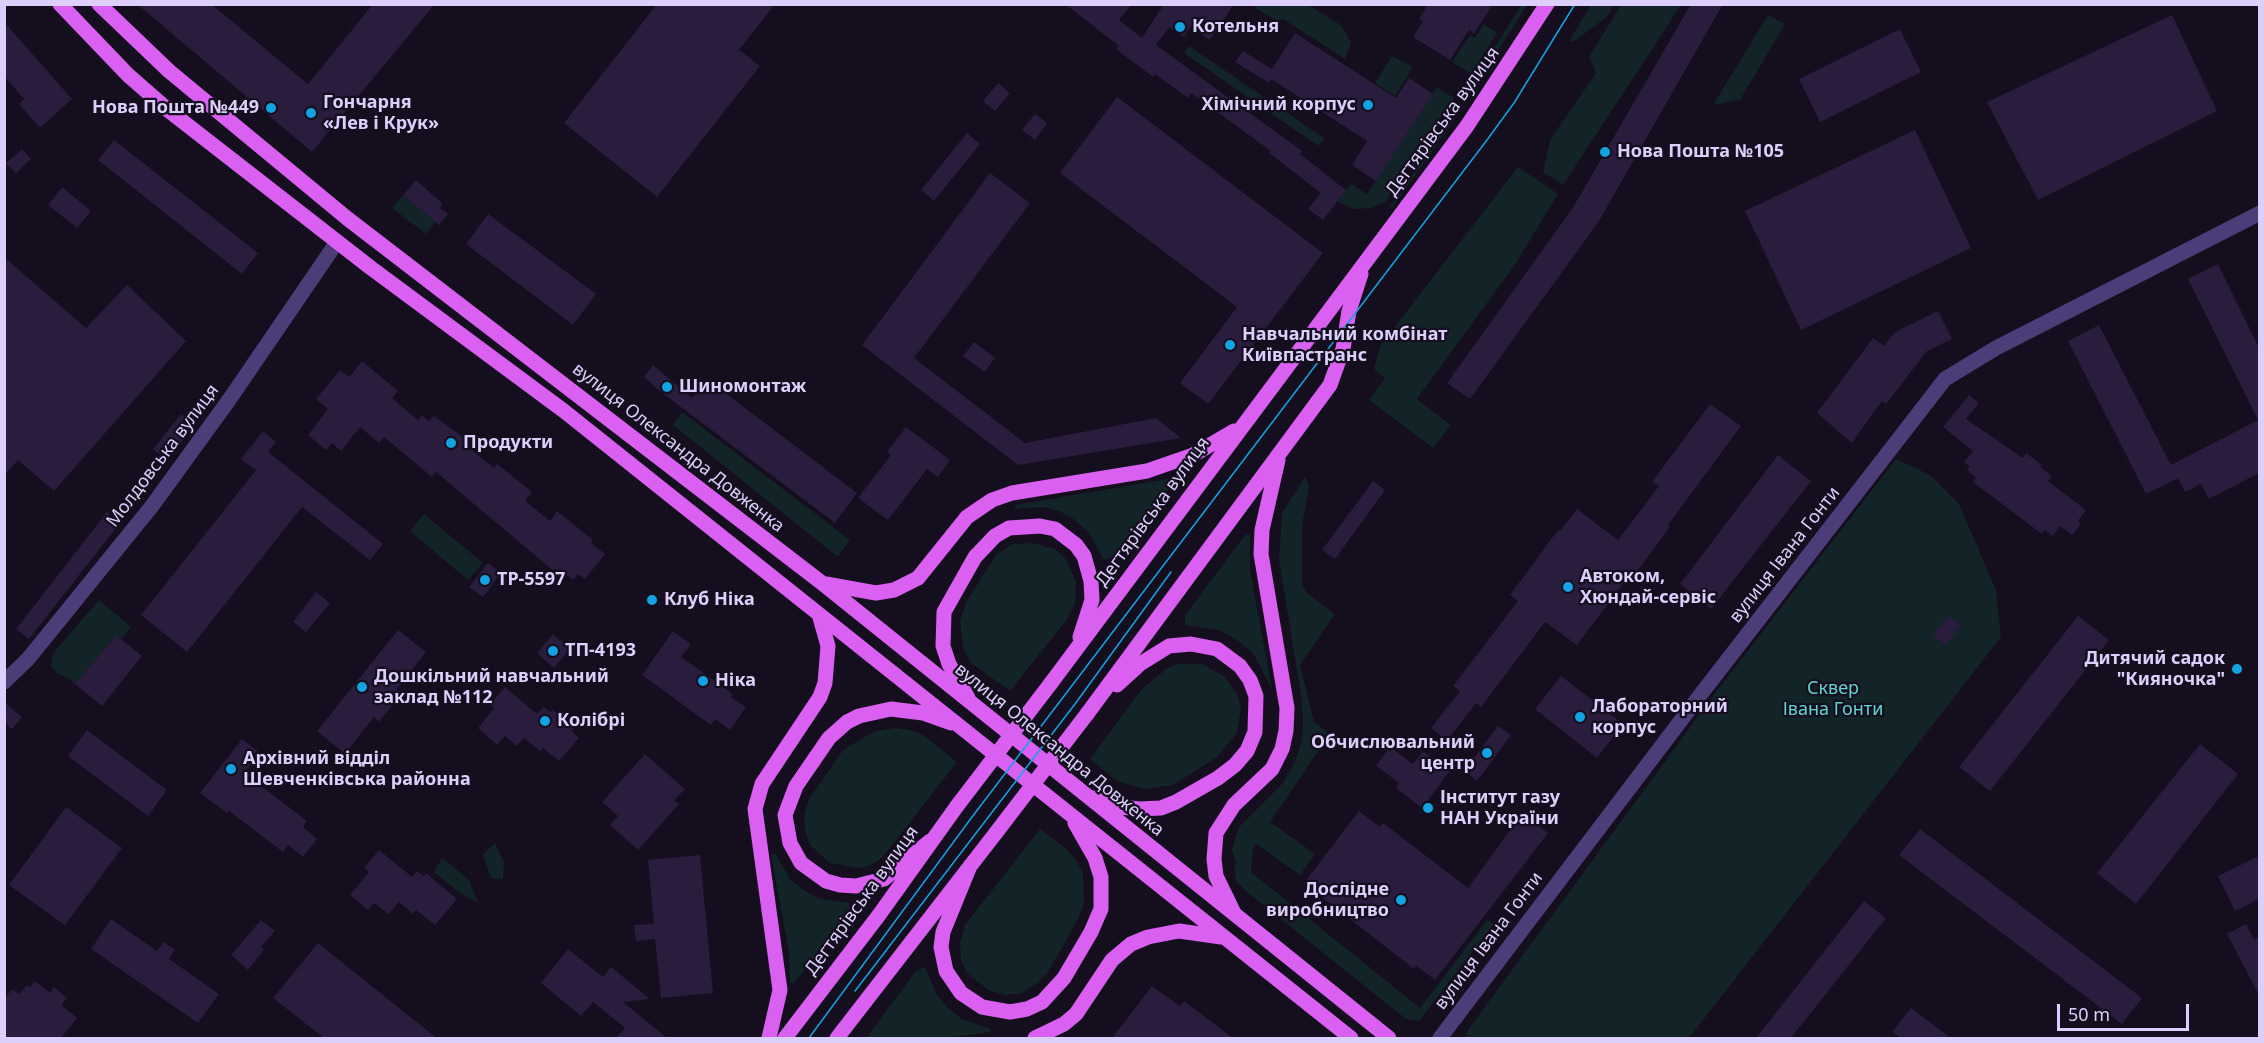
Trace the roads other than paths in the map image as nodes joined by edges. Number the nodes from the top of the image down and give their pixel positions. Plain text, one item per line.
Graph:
1 (60, 4) edge
2 (99, 4) edge
3 (1547, 4) edge
4 (2259, 213) edge
5 (337, 242) junction
6 (1366, 260) junction
7 (1241, 426) junction
8 (1280, 453) junction
9 (822, 584) junction
10 (819, 614) junction
11 (1076, 651) junction
12 (4, 682) edge
13 (975, 708) junction
14 (1087, 714) junction
15 (962, 727) junction
16 (1084, 795) junction
17 (1070, 815) junction
18 (930, 841) junction
19 (970, 866) junction
20 (1237, 918) junction
21 (1224, 938) junction
22 (769, 1038) edge
23 (785, 1038) edge
24 (837, 1038) edge
25 (1035, 1038) edge
26 (1351, 1038) edge
27 (1389, 1038) edge
28 (1440, 1038) edge

1 - 5 main road
2 - 9 main road, вулиця Олександра Довженка
3 - 6 main road, Дегтярівська вулиця
4 - 28 street, вулиця Івана Гонти
5 - 10 main road
5 - 12 street, Молдовська вулиця
6 - 7 main road, Дегтярівська вулиця
6 - 8 main road
7 - 9 main road
7 - 11 main road, Дегтярівська вулиця
8 - 14 main road
8 - 20 main road
9 - 13 main road, вулиця Олександра Довженка
10 - 15 main road
10 - 22 main road
11 - 13 main road
11 - 18 main road, Дегтярівська вулиця, bridge
13 - 16 main road, вулиця Олександра Довженка
14 - 16 main road
14 - 19 main road, bridge
15 - 17 main road
15 - 18 main road
16 - 20 main road, вулиця Олександра Довженка
17 - 19 main road
17 - 21 main road
18 - 23 main road, Дегтярівська вулиця
19 - 24 main road
20 - 27 main road, вулиця Олександра Довженка
21 - 25 main road
21 - 26 main road

